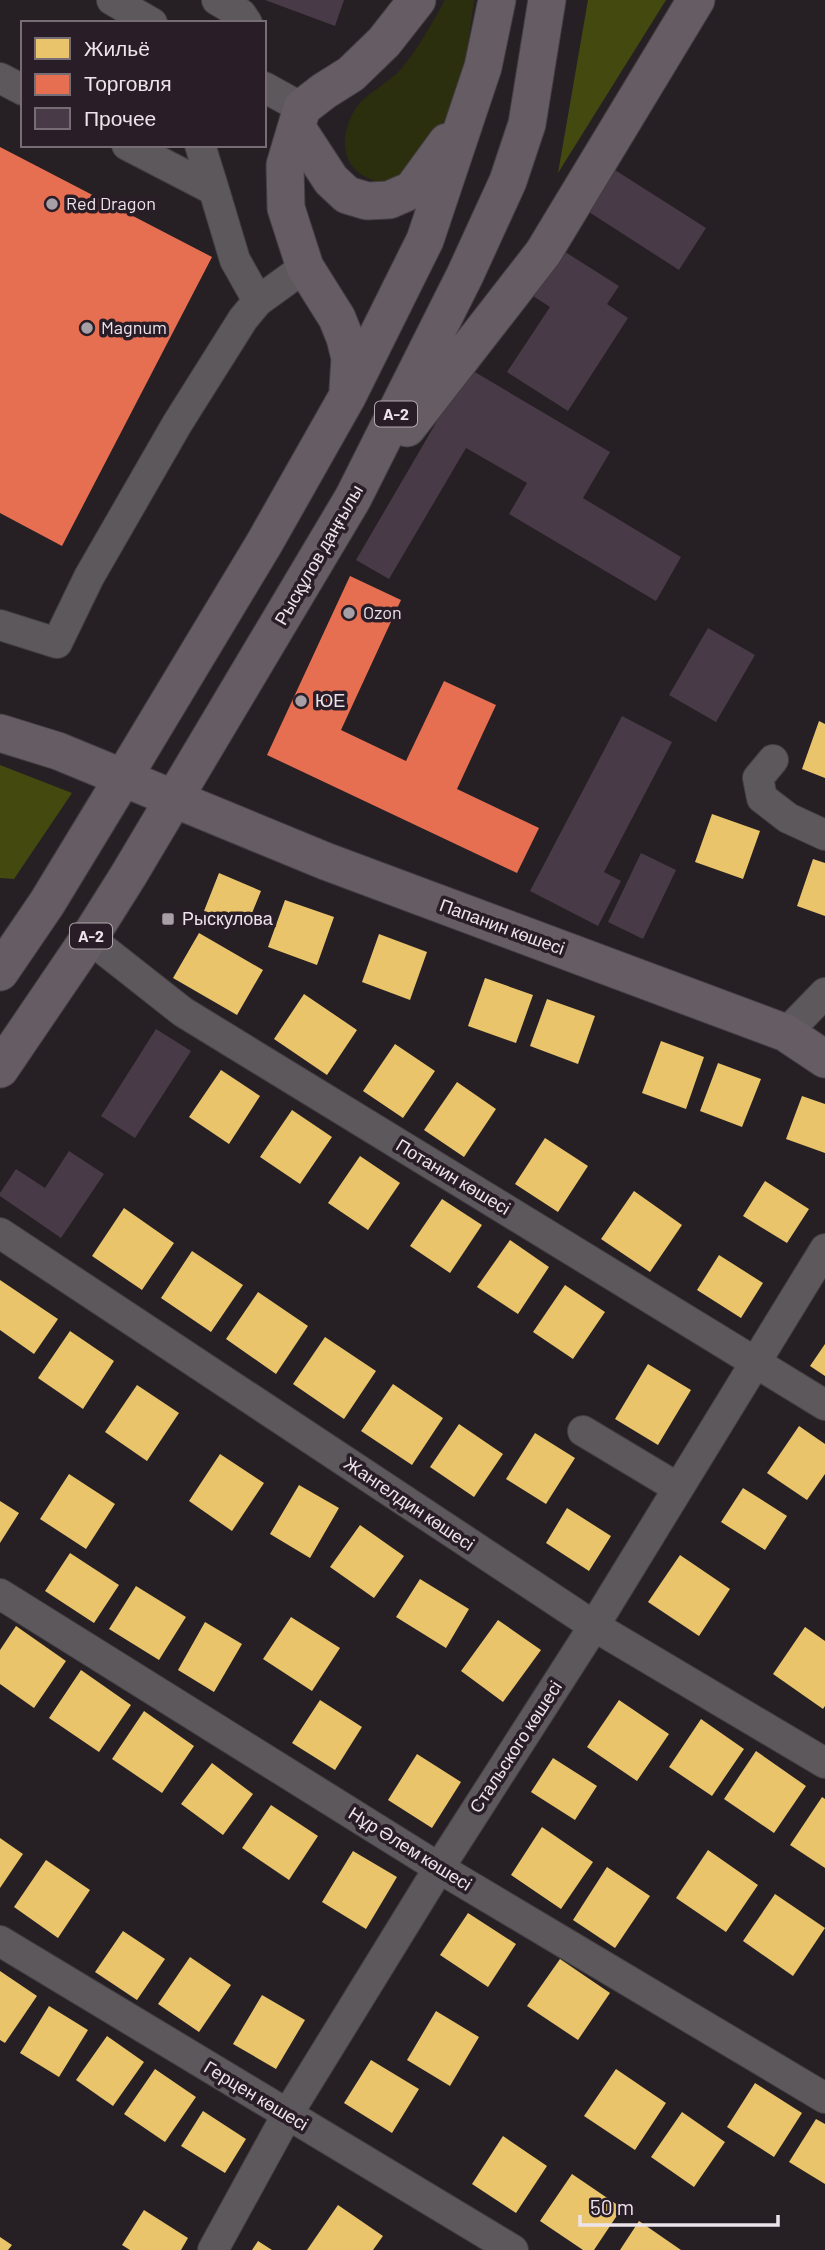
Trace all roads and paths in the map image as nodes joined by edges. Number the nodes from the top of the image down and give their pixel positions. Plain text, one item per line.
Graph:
1 (112, 0) edge
2 (217, 0) edge
3 (417, 0) edge
4 (497, 0) edge
5 (547, 0) edge
6 (696, 0) edge
7 (149, 21) edge
8 (246, 21) edge
9 (0, 78) edge
10 (21, 89) edge
11 (266, 89) edge
12 (471, 110) junction
13 (299, 118) junction
14 (131, 147) edge
15 (201, 147) edge
16 (214, 190) junction
17 (304, 267) junction
18 (258, 301) junction
19 (347, 397) junction
20 (353, 498) junction
21 (0, 625) edge
22 (0, 733) edge
23 (773, 760) dead end
24 (123, 778) junction
25 (175, 799) junction
26 (825, 835) edge
27 (89, 939) junction
28 (0, 972) edge
29 (825, 993) edge
30 (786, 1033) junction
31 (825, 1059) edge
32 (0, 1069) edge
33 (0, 1233) edge
34 (825, 1248) edge
35 (755, 1361) junction
36 (825, 1405) edge
37 (583, 1431) dead end
38 (678, 1488) junction
39 (0, 1594) edge
40 (594, 1626) junction
41 (825, 1763) edge
42 (439, 1868) junction
43 (0, 1941) edge
44 (825, 2098) edge
45 (287, 2115) junction
46 (214, 2250) edge
47 (513, 2250) edge

1 - 7 street
2 - 8 street
3 - 13 main road
4 - 12 main road
5 - 20 main road, Рысқұлов даңғылы / A-2
6 - 20 main road
9 - 10 street
11 - 13 street
12 - 13 main road
12 - 19 main road
13 - 17 main road
14 - 16 street
15 - 16 street
16 - 18 street
17 - 18 street
17 - 19 main road
18 - 21 street
19 - 24 main road
20 - 25 main road, Рысқұлов даңғылы / A-2
22 - 24 main road
23 - 26 street
24 - 25 main road, Папанин көшесі
24 - 28 main road
25 - 27 main road, Рысқұлов даңғылы / A-2
25 - 30 main road, Папанин көшесі
27 - 32 main road, Рысқұлов даңғылы / A-2
27 - 35 street, Потанин көшесі
29 - 30 street
30 - 31 main road, Папанин көшесі
33 - 40 street, Жангелдин көшесі
34 - 35 street, Стальского көшесі
35 - 36 street, Потанин көшесі
35 - 38 street, Стальского көшесі
37 - 38 street
38 - 40 street, Стальского көшесі
39 - 42 street, Нұр Әлем көшесі
40 - 41 street, Жангелдин көшесі
40 - 42 street, Стальского көшесі
42 - 44 street, Нұр Әлем көшесі
42 - 45 street, Стальского көшесі
43 - 45 street, Герцен көшесі
45 - 46 street, Стальского көшесі
45 - 47 street, Герцен көшесі

